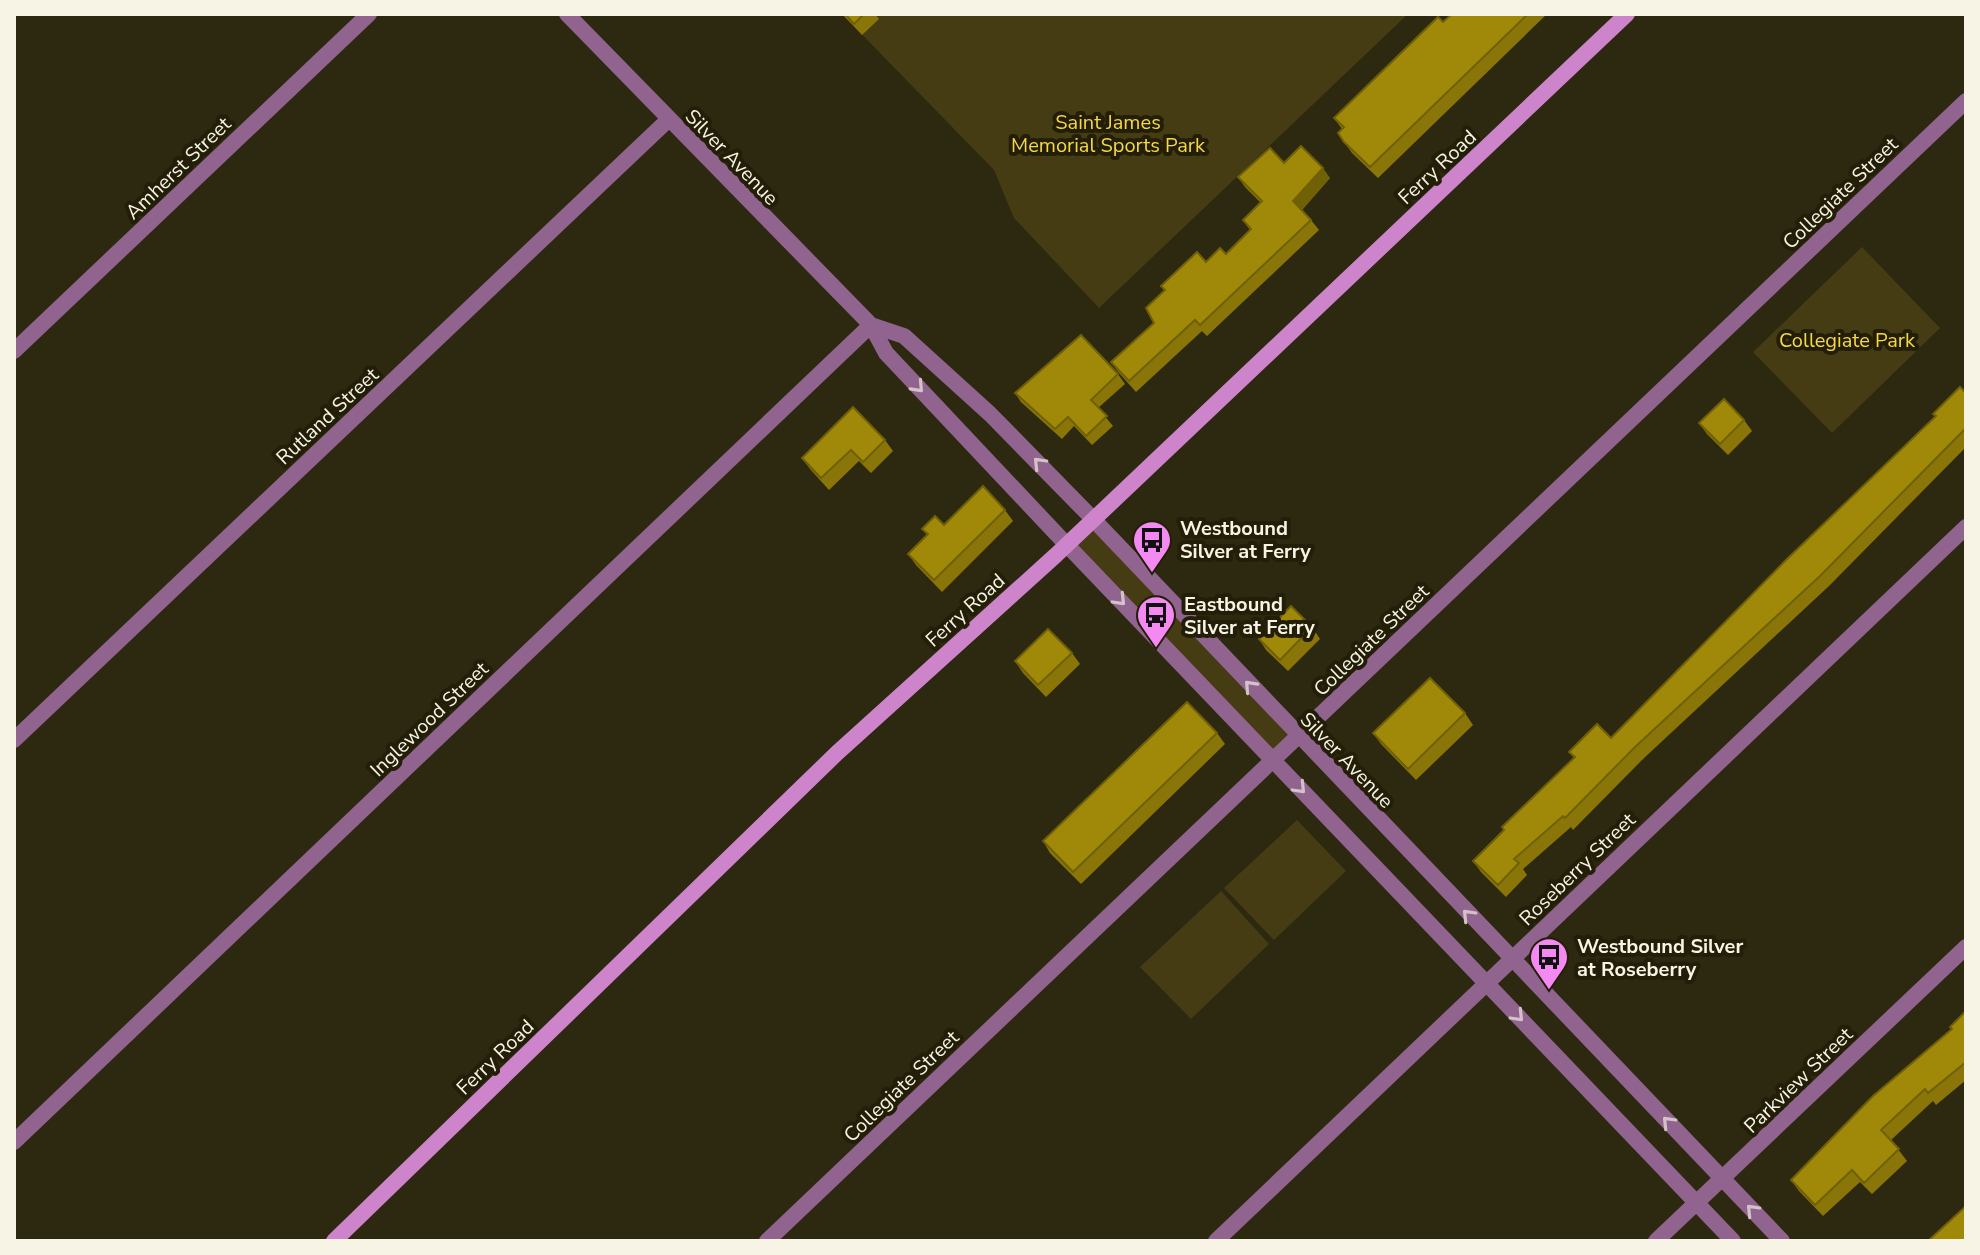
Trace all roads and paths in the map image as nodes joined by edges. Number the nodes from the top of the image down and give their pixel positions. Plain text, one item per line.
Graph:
1 (369, 14) edge
2 (567, 14) edge
3 (1627, 14) edge
4 (1966, 101) edge
5 (668, 120) junction
6 (871, 325) junction
7 (14, 351) edge
8 (1093, 519) junction
9 (1966, 527) edge
10 (1066, 544) junction
11 (1297, 737) junction
12 (14, 740) edge
13 (1273, 760) junction
14 (1966, 947) edge
15 (1512, 960) junction
16 (1487, 984) junction
17 (14, 1142) edge
18 (1722, 1178) junction
19 (1696, 1203) junction
20 (334, 1241) edge
21 (767, 1241) edge
22 (1216, 1241) edge
23 (1656, 1241) edge
24 (1733, 1241) edge
25 (1782, 1241) edge

1 - 7 street, Amherst Street
2 - 5 street, Silver Avenue
3 - 8 main road, Ferry Road
4 - 11 street, Collegiate Street
5 - 6 street, Silver Avenue
5 - 12 street, Rutland Street
8 -> 6 street, Silver Avenue
6 -> 10 street, Silver Avenue
6 - 17 street, Inglewood Street
8 - 10 main road, Ferry Road
11 -> 8 street, Silver Avenue
9 - 15 street, Roseberry Street
10 -> 13 street, Silver Avenue
10 - 20 main road, Ferry Road
11 - 13 street, Collegiate Street
15 -> 11 street, Silver Avenue
13 -> 16 street, Silver Avenue
13 - 21 street, Collegiate Street
14 - 18 street, Parkview Street
15 - 16 street, Roseberry Street
18 -> 15 street, Silver Avenue
16 -> 19 street, Silver Avenue
16 - 22 street, Roseberry Street
18 - 19 street, Parkview Street
25 -> 18 street, Silver Avenue
19 - 23 street, Parkview Street
19 - 24 street, Silver Avenue

